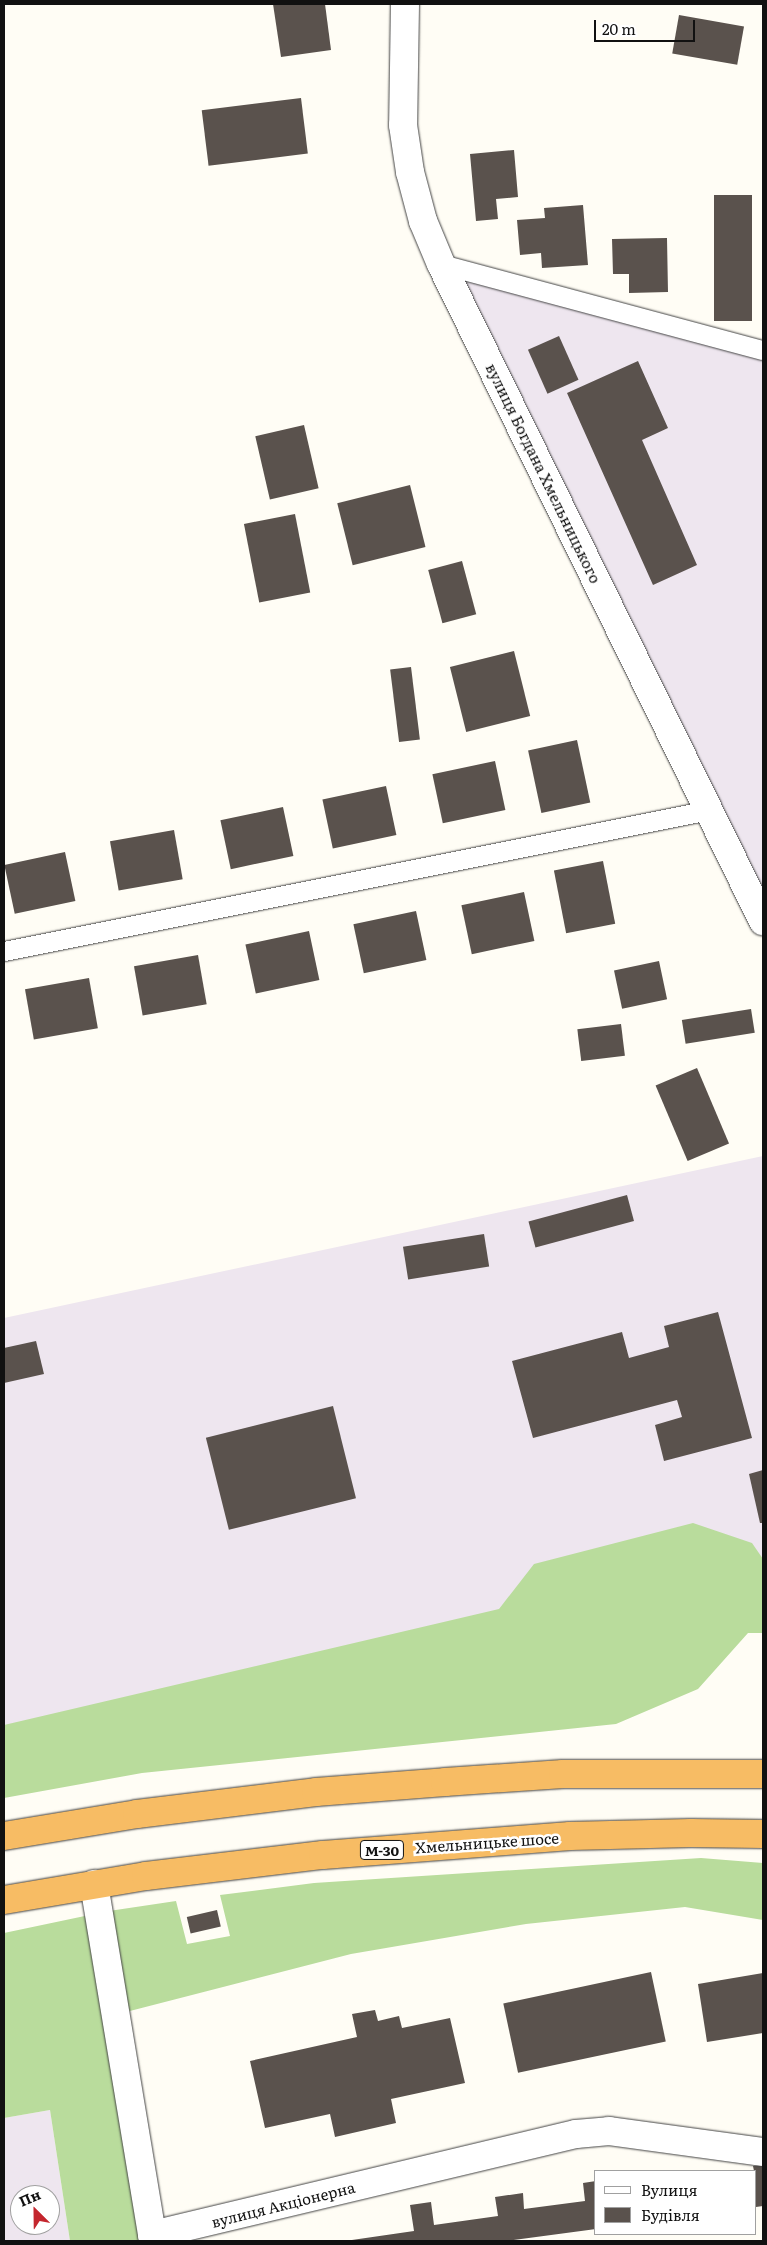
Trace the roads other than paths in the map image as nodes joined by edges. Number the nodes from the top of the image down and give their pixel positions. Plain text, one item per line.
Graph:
1 (406, 4) edge
2 (441, 264) junction
3 (763, 350) edge
4 (709, 810) junction
5 (763, 921) edge
6 (4, 951) edge
7 (763, 1774) edge
8 (763, 1834) edge
9 (4, 1836) edge
10 (94, 1884) junction
11 (4, 1900) edge
12 (763, 2152) edge

1 - 2 street, вулиця Богдана Хмельницького
2 - 3 lane
2 - 4 street, вулиця Богдана Хмельницького
4 - 5 street, вулиця Богдана Хмельницького
4 - 6 lane
7 - 9 highway
8 - 10 highway, Хмельницьке шосе / М-30
10 - 11 highway, Хмельницьке шосе / М-30
10 - 12 street, вулиця Акціонерна

